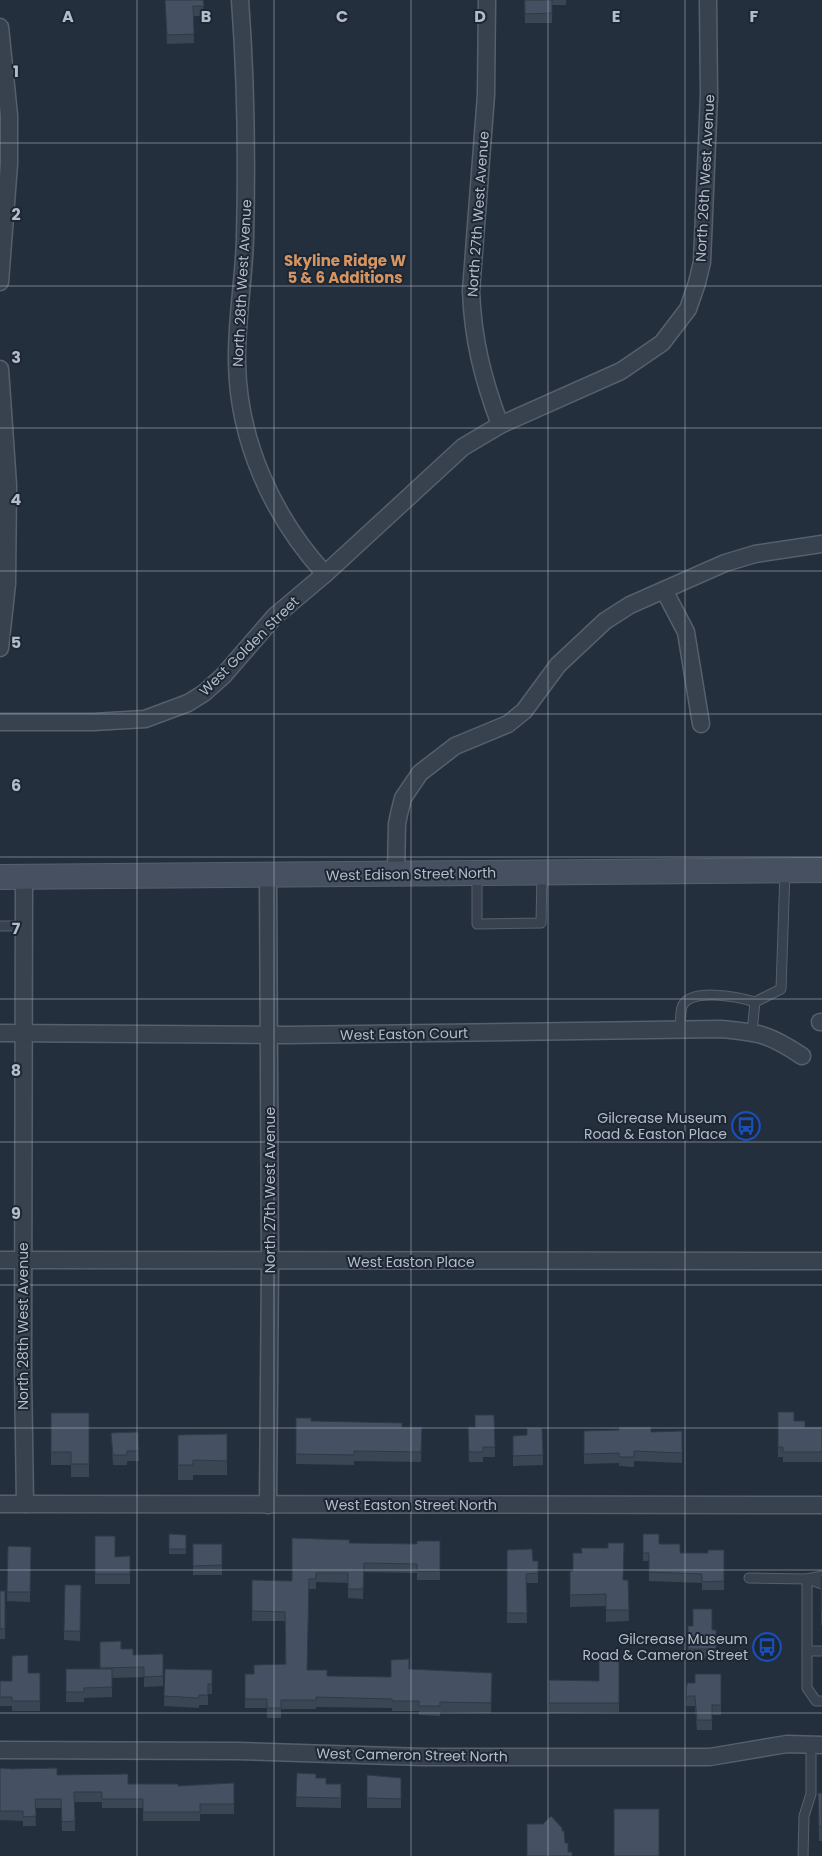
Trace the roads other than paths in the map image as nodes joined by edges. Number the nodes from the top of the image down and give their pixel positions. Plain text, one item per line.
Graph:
1 (240, 0) edge
2 (486, 0) edge
3 (708, 0) edge
4 (0, 26) edge
5 (0, 282) edge
6 (0, 369) edge
7 (500, 425) junction
8 (822, 544) edge
9 (325, 574) junction
10 (664, 590) junction
11 (0, 648) edge
12 (0, 722) edge
13 (701, 724) dead end
14 (785, 870) junction
15 (822, 870) edge
16 (542, 872) junction
17 (477, 873) junction
18 (396, 874) junction
19 (268, 875) junction
20 (0, 877) edge
21 (24, 877) junction
22 (0, 926) edge
23 (24, 926) junction
24 (755, 1002) junction
25 (680, 1030) junction
26 (752, 1032) junction
27 (0, 1033) edge
28 (25, 1033) junction
29 (269, 1034) junction
30 (802, 1056) dead end
31 (0, 1260) edge
32 (23, 1260) junction
33 (822, 1261) edge
34 (270, 1262) junction
35 (0, 1504) edge
36 (25, 1504) junction
37 (268, 1505) junction
38 (822, 1505) edge
39 (822, 1576) edge
40 (749, 1578) dead end
41 (807, 1579) junction
42 (822, 1584) edge
43 (822, 1651) edge
44 (808, 1652) junction
45 (822, 1701) edge
46 (817, 1745) edge
47 (0, 1750) edge
48 (811, 1794) junction
49 (822, 1794) edge
50 (803, 1856) edge

1 - 9 street, North 28th West Avenue
2 - 7 street, North 27th West Avenue
3 - 7 street, North 26th West Avenue
4 - 5 street
6 - 11 street
7 - 9 street, West Golden Street
8 - 10 street
9 - 12 street, West Golden Street
10 - 13 street
10 - 18 street
14 - 15 main road, West Edison Street North
14 - 16 main road, West Edison Street North
14 - 24 lane
16 - 17 main road, West Edison Street North
16 - 17 lane
17 - 18 main road, West Edison Street North
18 - 19 main road, West Edison Street North
19 - 21 main road, West Edison Street North
19 - 29 street, North 27th West Avenue
20 - 21 main road, West Edison Street North
21 - 23 street, North 28th West Avenue
22 - 23 lane
23 - 28 street, North 28th West Avenue
24 - 25 lane
24 - 26 lane
25 - 26 street, West Easton Court
25 - 29 street, West Easton Court
26 - 30 street, West Easton Court
27 - 28 street, West Easton Court
28 - 29 street, West Easton Court
28 - 32 street, North 28th West Avenue
29 - 34 street, North 27th West Avenue
31 - 32 street, West Easton Place
32 - 34 street, West Easton Place
32 - 36 street, North 28th West Avenue
33 - 34 street, West Easton Place
34 - 37 street, North 27th West Avenue
35 - 36 street, West Easton Street North
36 - 37 street, West Easton Street North
37 - 38 street, West Easton Street North
39 - 41 lane
40 - 41 lane
41 - 42 lane
41 - 44 lane
43 - 44 lane
44 - 45 lane
46 - 47 street, West Cameron Street North
46 - 48 lane
48 - 49 lane
48 - 50 lane

